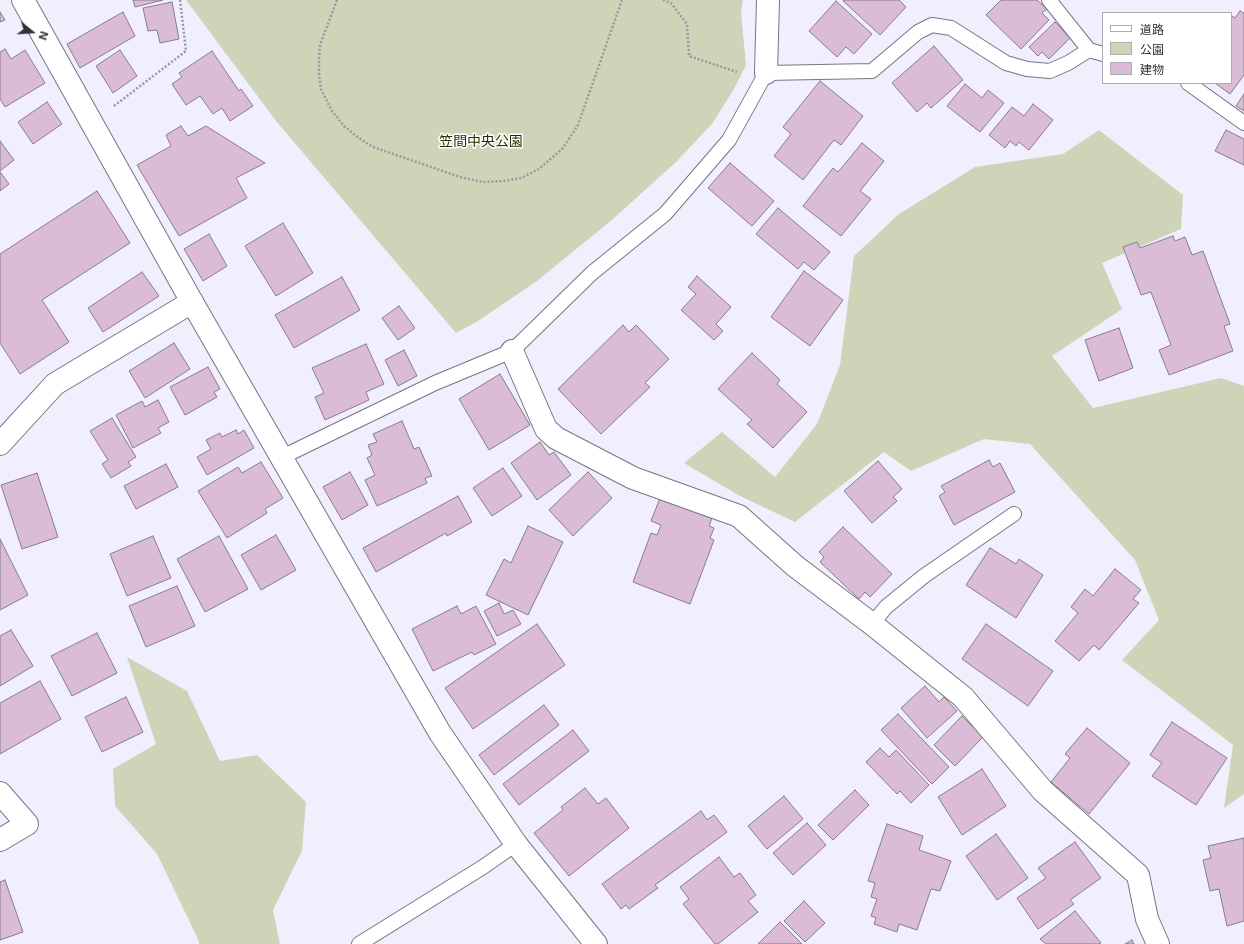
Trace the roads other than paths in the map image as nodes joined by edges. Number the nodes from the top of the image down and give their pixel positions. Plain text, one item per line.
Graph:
1 (23, 0) edge
2 (768, 0) edge
3 (1049, 0) edge
4 (1089, 50) junction
5 (1102, 54) edge
6 (766, 74) junction
7 (1189, 84) edge
8 (1244, 123) edge
9 (192, 302) junction
10 (512, 351) junction
11 (0, 444) edge
12 (282, 457) junction
13 (1014, 514) dead end
14 (872, 624) junction
15 (0, 793) edge
16 (0, 840) edge
17 (516, 844) junction
18 (359, 944) edge
19 (596, 944) edge
20 (1158, 944) edge

1 - 9 street
2 - 6 street
3 - 4 lane
4 - 5 lane
4 - 6 lane
6 - 10 lane
7 - 8 lane
9 - 11 street
9 - 12 street
10 - 12 lane
10 - 14 street
12 - 17 street
13 - 14 lane
14 - 20 street
15 - 16 street
17 - 18 lane
17 - 19 street

